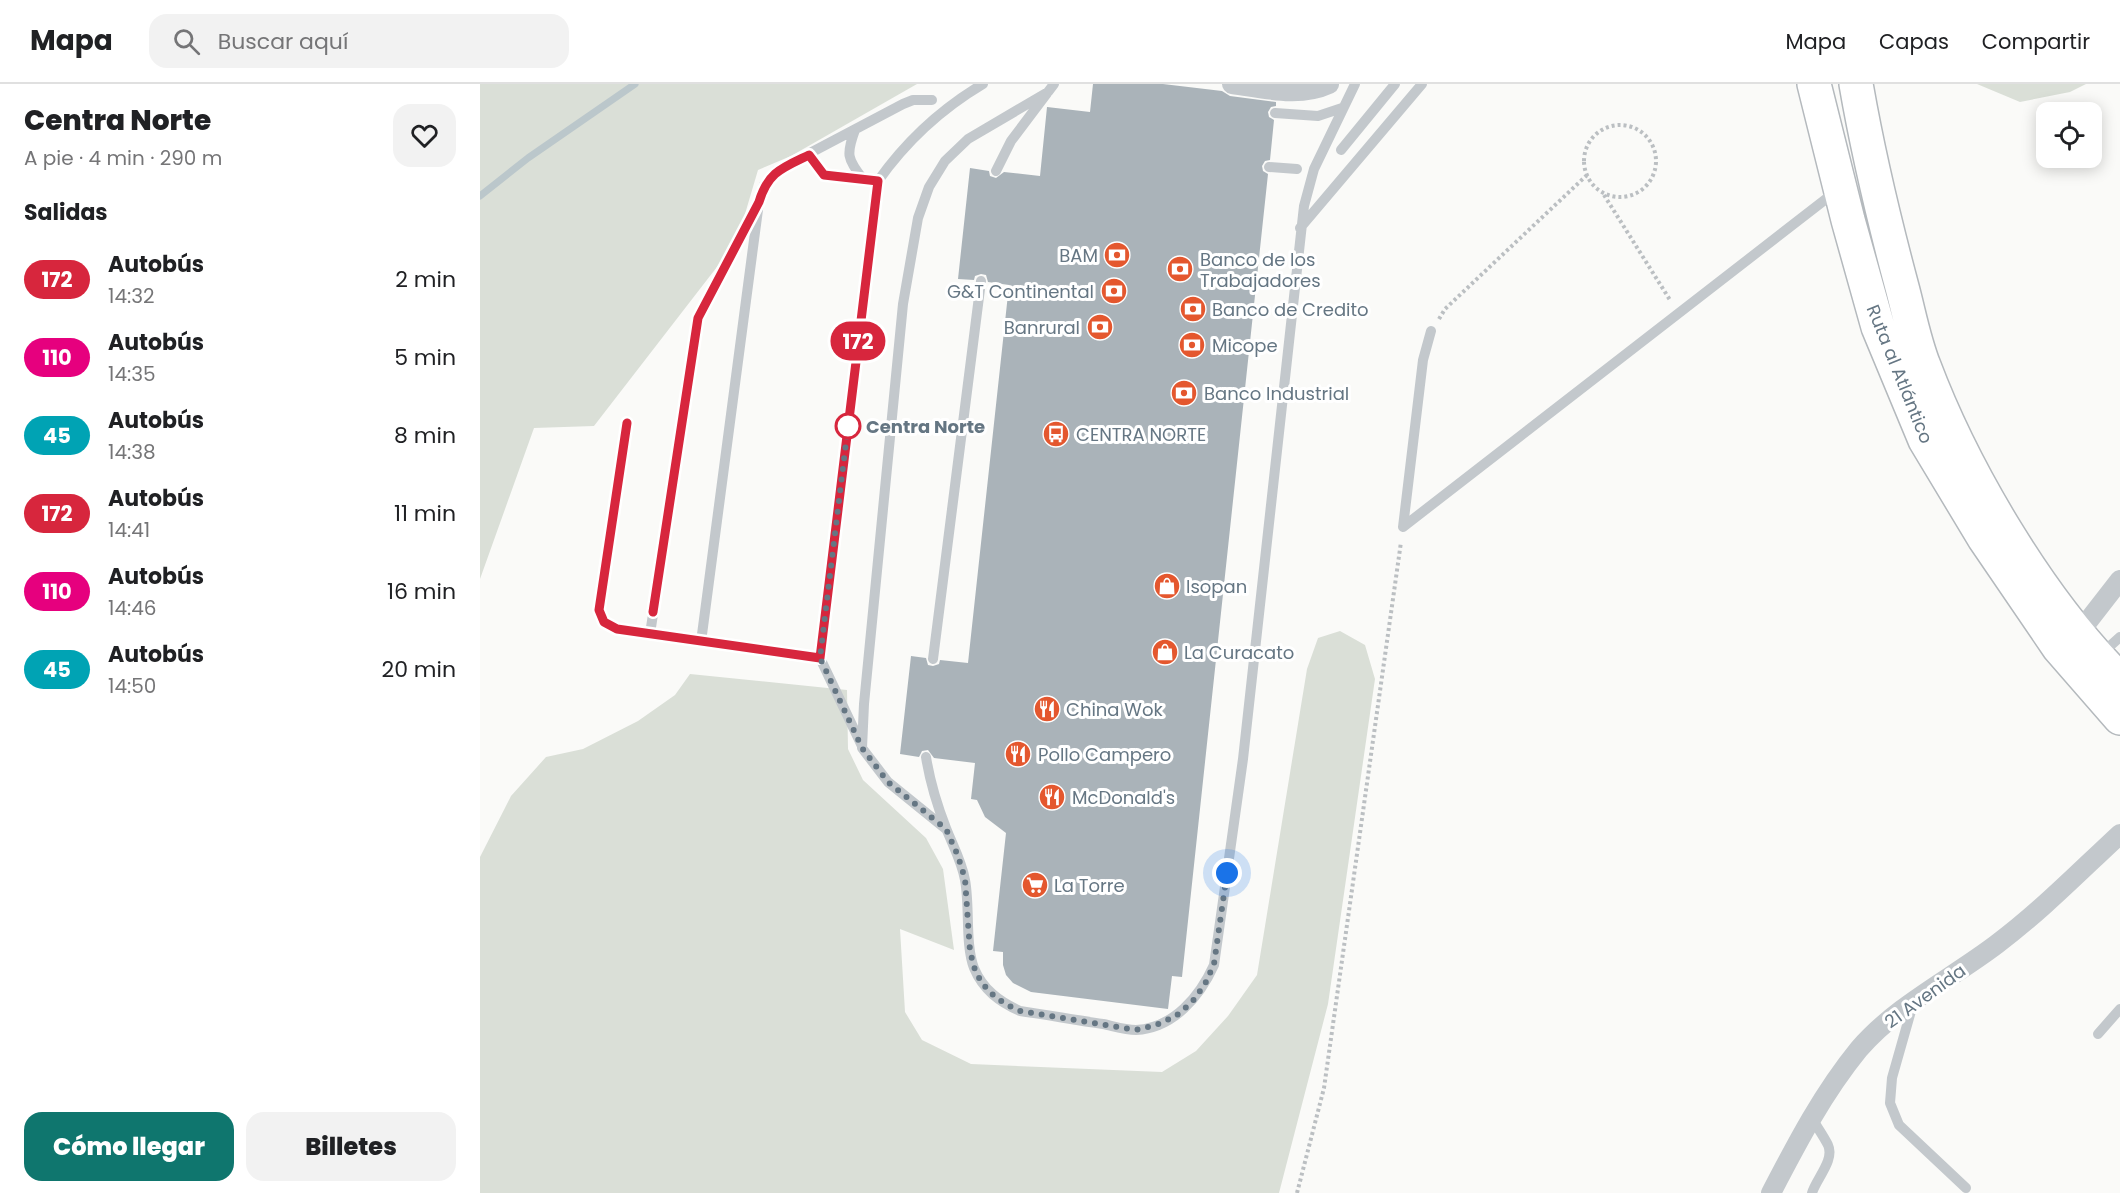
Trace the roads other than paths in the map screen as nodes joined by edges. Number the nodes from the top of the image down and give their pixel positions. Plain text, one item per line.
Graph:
1 (983, 84) edge
2 (1232, 84) edge
3 (1329, 84) edge
4 (1355, 84) edge
5 (1395, 84) edge
6 (1422, 84) edge
7 (1814, 84) edge
8 (1841, 84) edge
9 (1856, 84) edge
10 (1051, 88) edge
11 (932, 100) dead end
12 (1341, 108) junction
13 (1275, 113) dead end
14 (855, 130) junction
15 (1341, 150) dead end
16 (809, 155) junction
17 (1269, 167) dead end
18 (1297, 169) dead end
19 (996, 171) dead end
20 (862, 179) junction
21 (878, 181) junction
22 (1840, 188) junction
23 (759, 202) junction
24 (1300, 229) junction
25 (981, 281) dead end
26 (1431, 331) road end
27 (1923, 364) junction
28 (627, 423) dead end
29 (2120, 580) edge
30 (650, 634) junction
31 (701, 642) junction
32 (2104, 652) edge
33 (820, 658) junction
34 (933, 659) dead end
35 (2120, 718) edge
36 (862, 748) junction
37 (926, 757) dead end
38 (946, 829) junction
39 (2120, 834) edge
40 (1914, 1001) junction
41 (2120, 1009) edge
42 (2098, 1034) dead end
43 (1811, 1116) junction
44 (1966, 1188) dead end
45 (1771, 1193) edge
46 (1812, 1193) edge

1 - 21 lane
2 - 3 street
4 - 12 lane
5 - 15 lane
6 - 24 lane
7 - 22 highway, Ruta al Atlántico
8 - 27 highway
9 - 27 highway, Ruta al Atlántico
10 - 19 lane
10 - 36 lane
11 - 14 lane
12 - 13 lane
12 - 24 lane
14 - 16 lane
14 - 20 lane
16 - 20 lane
16 - 23 lane
17 - 18 lane
20 - 21 lane
21 - 33 lane
22 - 26 lane
22 - 35 highway, Ruta al Atlántico
23 - 30 lane
23 - 31 lane
24 - 38 lane
25 - 34 lane
27 - 32 highway, Ruta al Atlántico
28 - 30 lane
29 - 32 street
30 - 31 lane
31 - 33 lane
33 - 36 lane
36 - 38 lane
37 - 38 lane
39 - 40 street, 21 Avenida
40 - 43 street, 21 Avenida
40 - 44 lane
41 - 42 lane
43 - 45 street, 21 Avenida
43 - 46 lane

